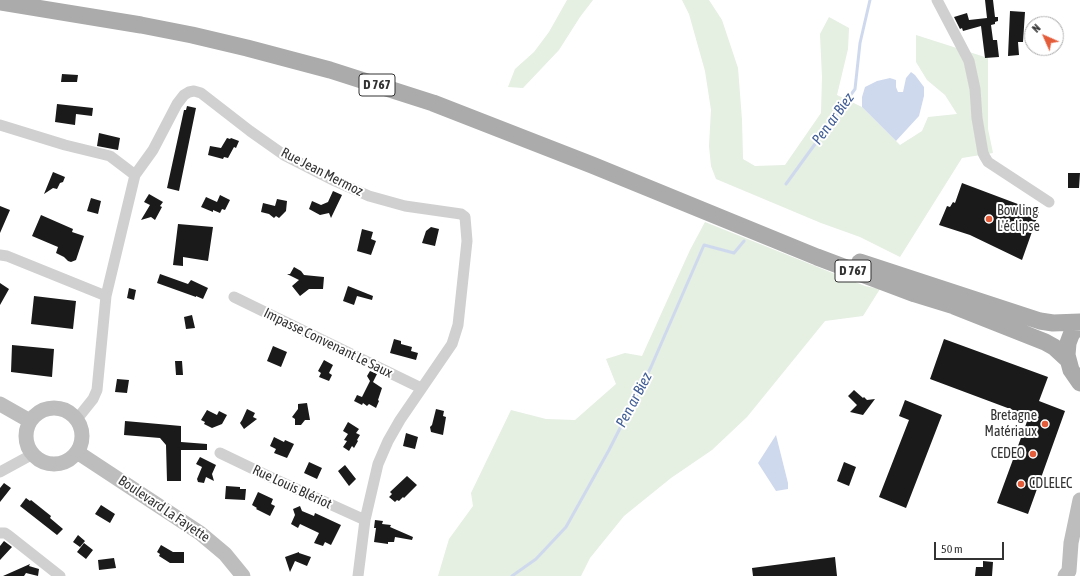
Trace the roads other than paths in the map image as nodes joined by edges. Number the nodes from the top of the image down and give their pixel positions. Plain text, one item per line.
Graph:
1 (937, 0) edge
2 (0, 2) edge
3 (0, 125) edge
4 (135, 174) junction
5 (1049, 202) dead end
6 (737, 224) junction
7 (0, 255) edge
8 (106, 296) junction
9 (234, 297) dead end
10 (1080, 322) edge
11 (1067, 359) junction
12 (1080, 383) edge
13 (421, 388) junction
14 (0, 404) edge
15 (77, 419) junction
16 (30, 421) junction
17 (77, 452) junction
18 (220, 453) dead end
19 (33, 454) junction
20 (0, 472) edge
21 (1080, 500) edge
22 (365, 520) junction
23 (0, 533) edge
24 (60, 576) edge
25 (243, 576) edge
26 (358, 576) edge
27 (1065, 576) edge

1 - 5 street
2 - 6 main road, D 767
3 - 4 street
4 - 8 street, Rue Jean Mermoz
4 - 13 street, Rue Jean Mermoz
6 - 10 main road, D 767
6 - 11 main road, D 767
7 - 8 street
8 - 15 street, Rue Jean Mermoz
9 - 13 street, Impasse Convenant Le Saux
10 - 11 main road
11 - 12 main road
13 - 22 street, Rue Jean Mermoz
14 - 16 main road
15 - 16 main road
15 - 17 main road
16 - 19 main road
17 - 19 main road
17 - 25 main road, Boulevard La Fayette
18 - 22 street, Rue Louis Blériot
19 - 20 street
21 - 27 main road
22 - 26 street, Rue Jean Mermoz
23 - 24 street

